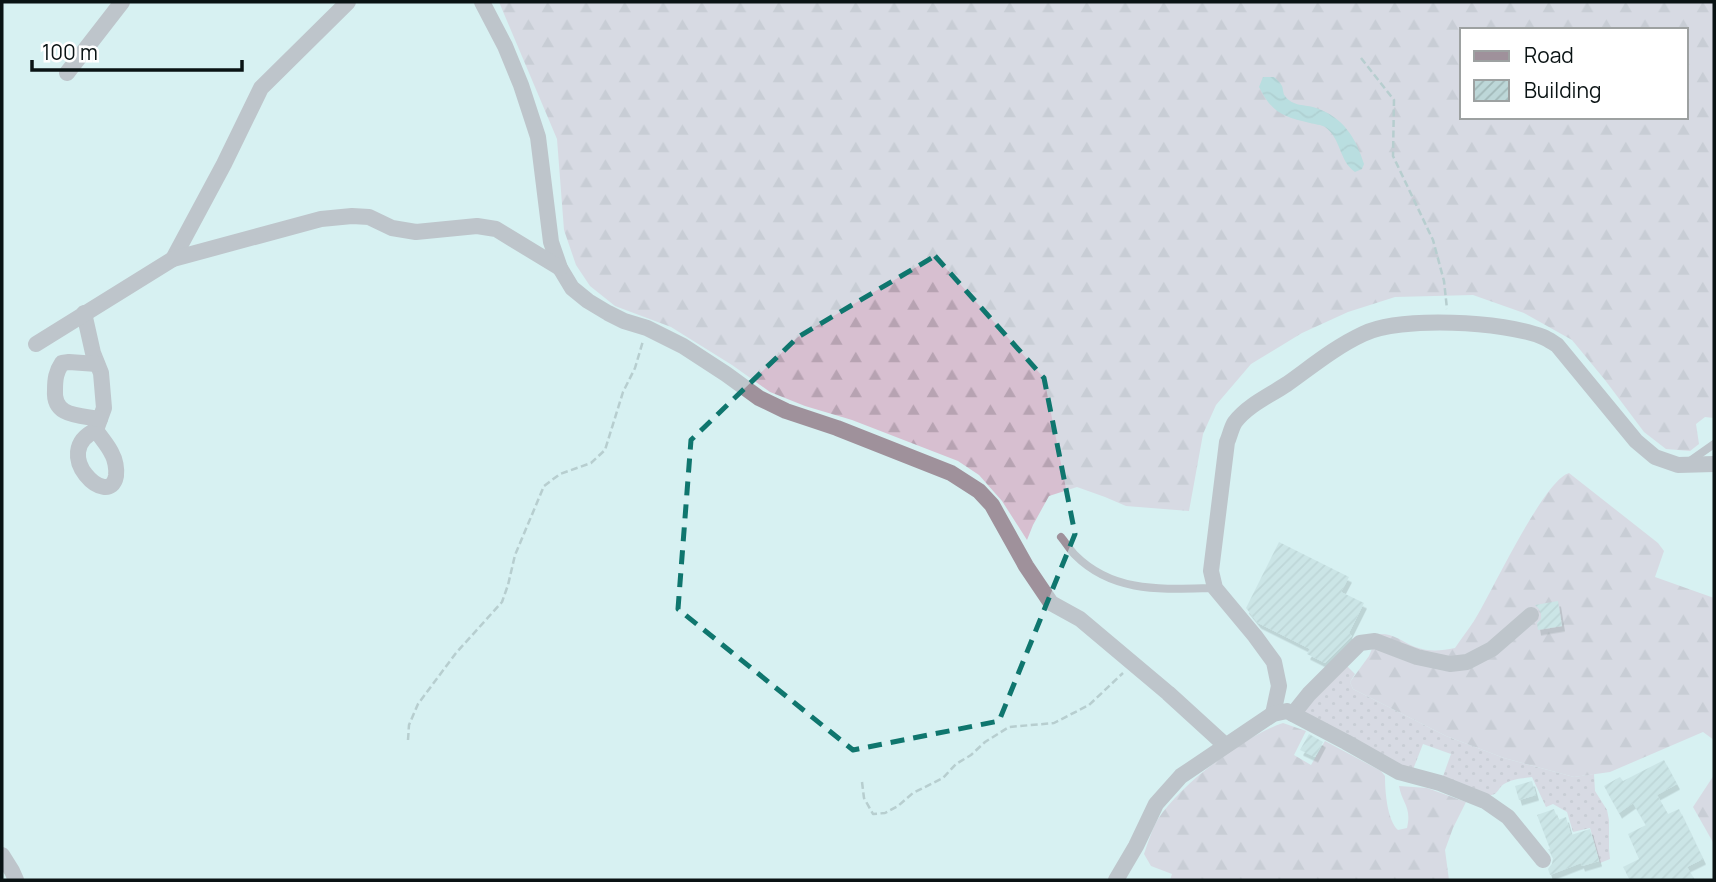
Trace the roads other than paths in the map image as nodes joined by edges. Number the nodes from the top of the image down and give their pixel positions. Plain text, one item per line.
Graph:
1 (122, 2) edge
2 (348, 2) edge
3 (482, 2) edge
4 (67, 73) dead end
5 (173, 259) junction
6 (560, 268) junction
7 (84, 313) junction
8 (36, 344) dead end
9 (97, 364) junction
10 (1714, 444) edge
11 (1685, 464) junction
12 (1714, 464) edge
13 (1061, 537) dead end
14 (1215, 588) junction
15 (1531, 615) dead end
16 (1273, 714) junction
17 (1293, 714) junction
18 (1225, 745) junction
19 (2, 855) edge
20 (1543, 860) dead end
21 (16, 880) edge
22 (1116, 880) edge

1 - 4 street
2 - 5 street
3 - 6 street
5 - 6 street
5 - 7 street
6 - 18 street
7 - 8 street
7 - 9 street
9 - 9 street
10 - 11 lane
11 - 12 street
11 - 14 street
13 - 14 lane
14 - 16 street
15 - 17 street
16 - 17 street
16 - 18 street
17 - 20 street
18 - 22 street
19 - 21 street

